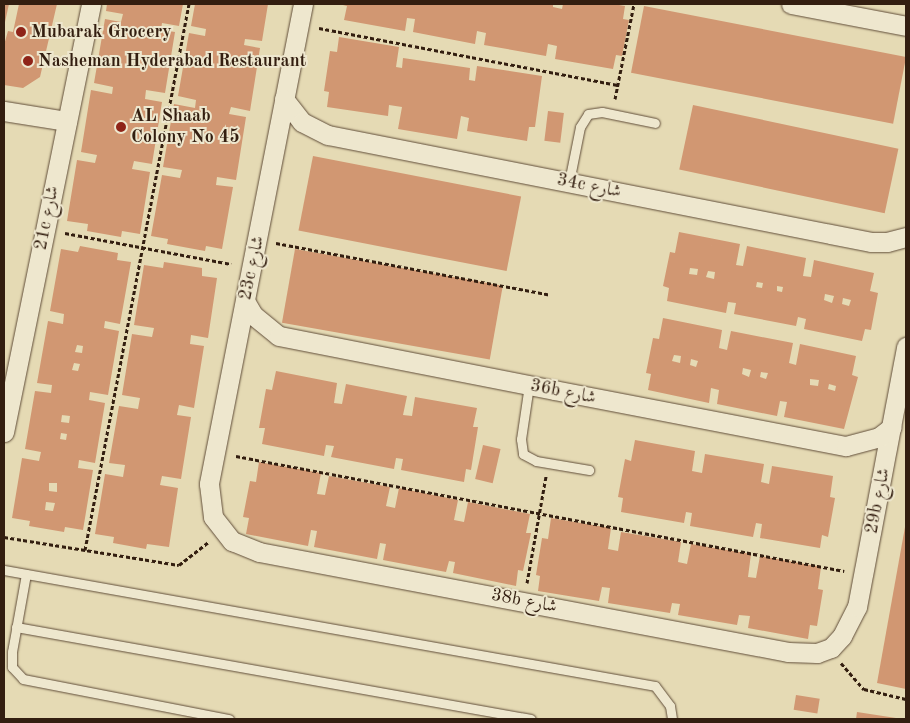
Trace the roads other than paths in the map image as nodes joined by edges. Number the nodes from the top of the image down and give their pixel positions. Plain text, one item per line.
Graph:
1 (91, 4) edge
2 (303, 4) edge
3 (790, 4) edge
4 (857, 10) edge
5 (906, 26) edge
6 (284, 99) junction
7 (4, 111) edge
8 (67, 121) junction
9 (655, 123) dead end
10 (569, 182) junction
11 (906, 237) edge
12 (245, 301) junction
13 (906, 347) edge
14 (530, 385) junction
15 (892, 426) junction
16 (4, 432) edge
17 (589, 470) dead end
18 (221, 531) joint
19 (4, 570) edge
20 (26, 574) junction
21 (16, 627) junction
22 (831, 648) joint
23 (229, 719) edge
24 (531, 719) edge
25 (672, 719) edge

1 - 8 street, 21c شارع
2 - 6 street, 23c شارع
3 - 4 street
4 - 5 street
6 - 10 street, 34c شارع
6 - 12 street, 23c شارع
7 - 8 street
8 - 16 street, 21c شارع
9 - 10 lane
10 - 11 street, 34c شارع
12 - 14 street, 36b شارع
12 - 18 street, 23c شارع
13 - 15 street, 29b شارع
14 - 15 street, 36b شارع
14 - 17 lane
15 - 22 street, 29b شارع
18 - 22 street, 38b شارع
19 - 20 lane
20 - 21 lane
20 - 25 lane
21 - 23 lane
21 - 24 lane

